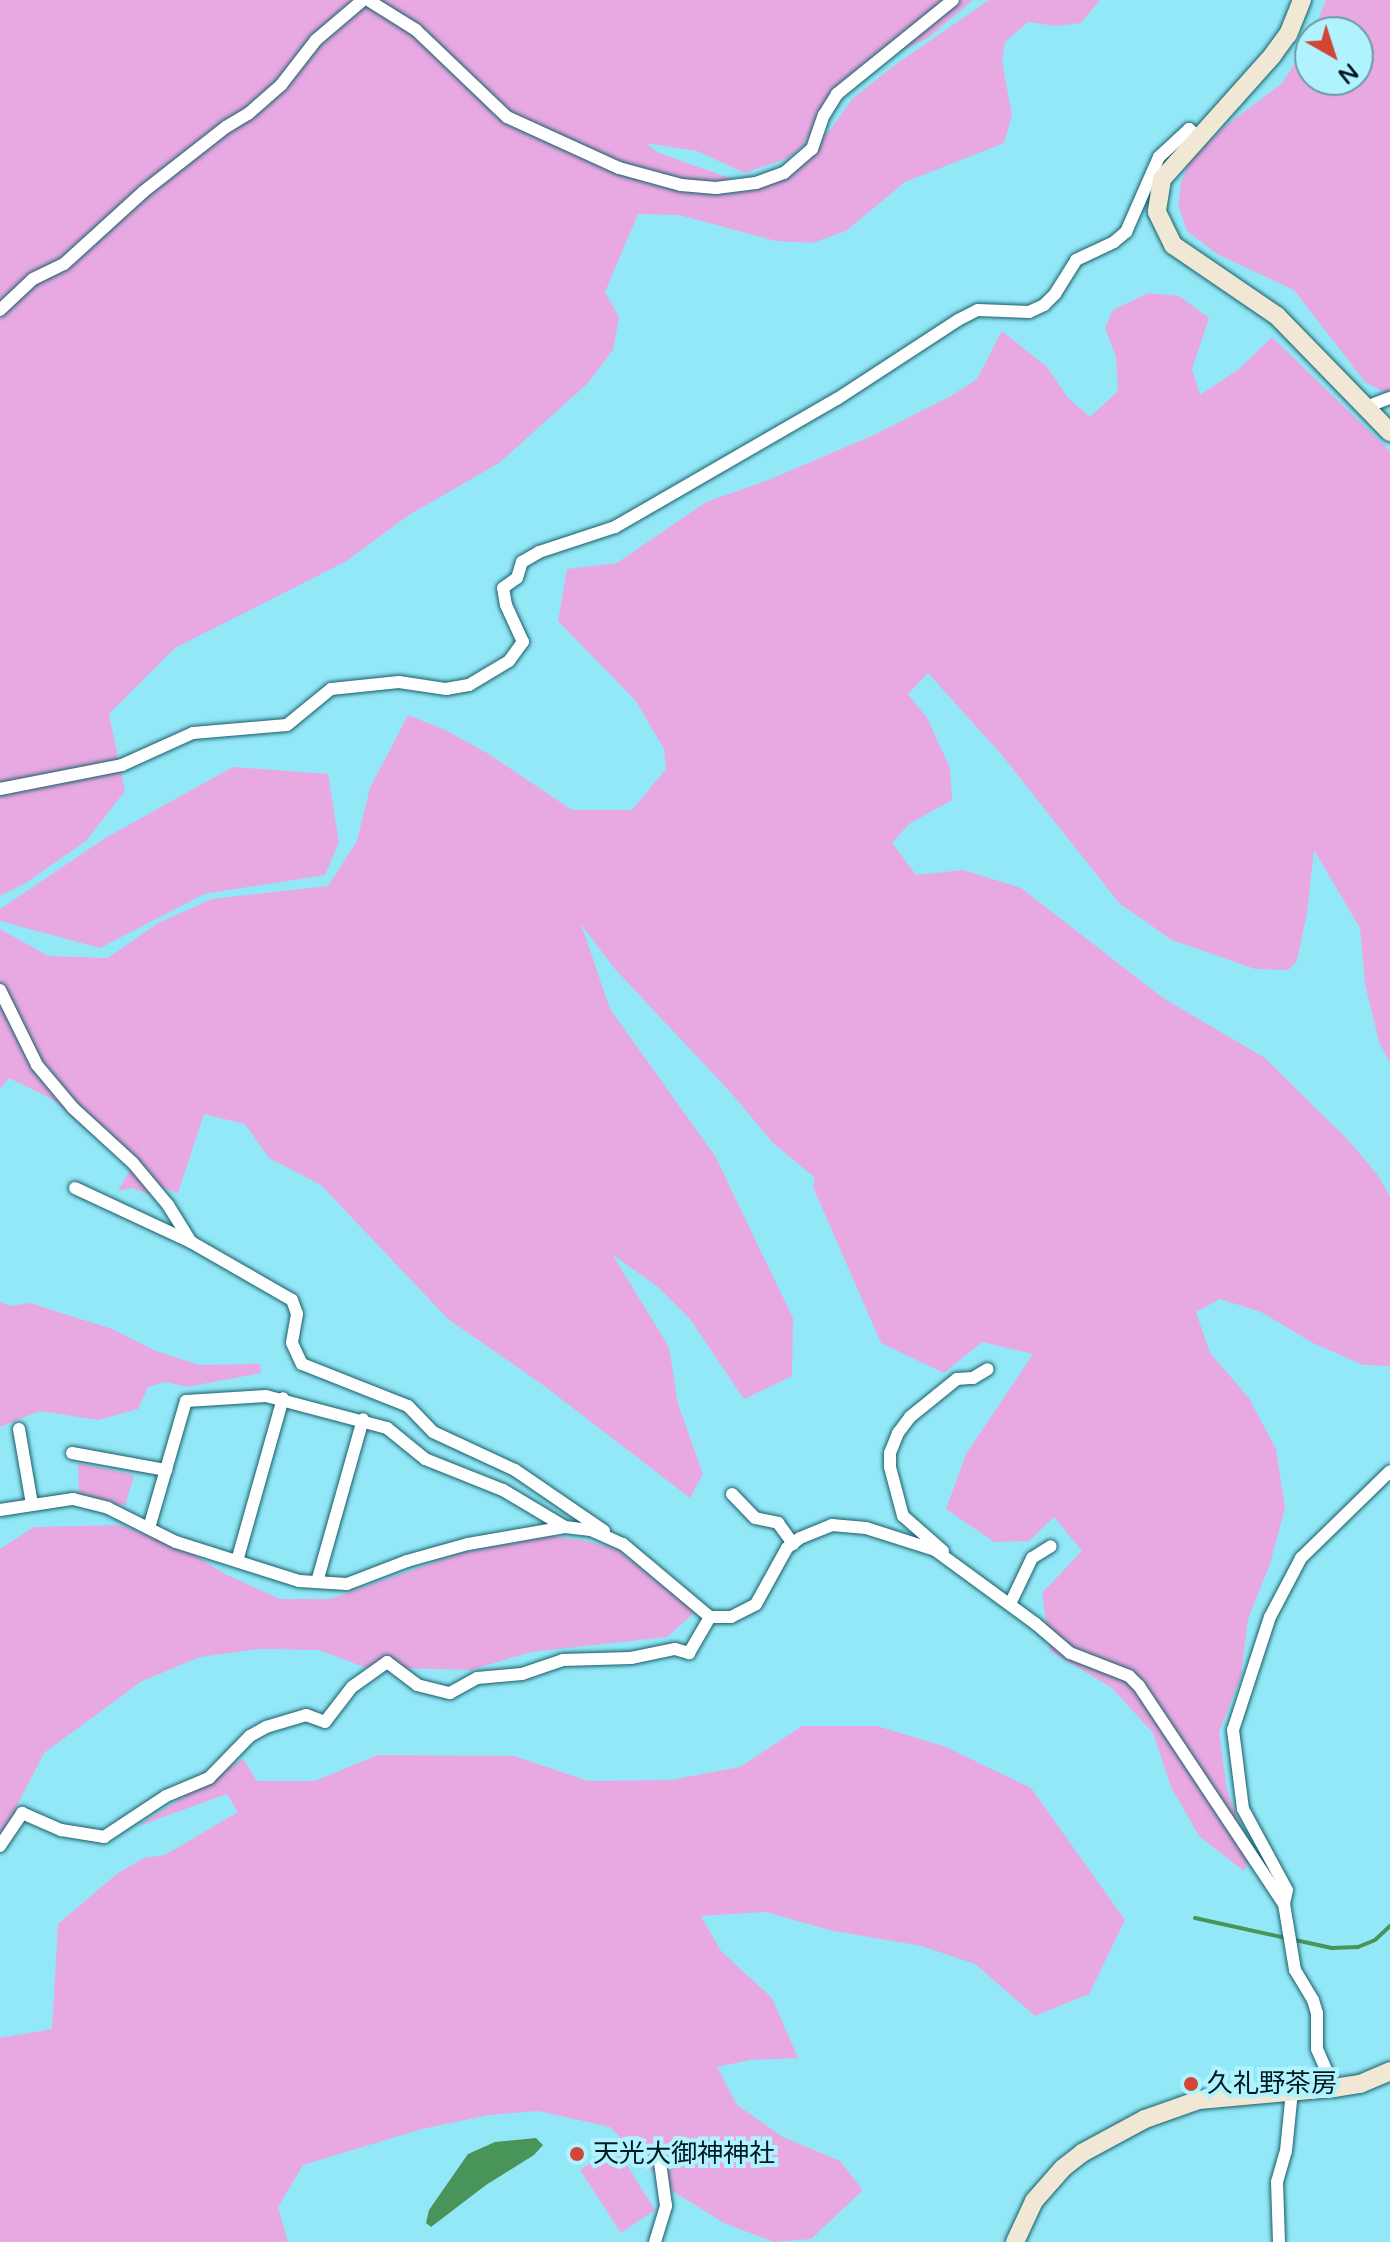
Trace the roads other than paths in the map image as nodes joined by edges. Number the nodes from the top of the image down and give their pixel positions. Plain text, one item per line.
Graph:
1 (366, 0) edge
2 (953, 0) edge
3 (1302, 0) edge
4 (1197, 136) junction
5 (0, 310) edge
6 (1390, 398) edge
7 (1366, 407) junction
8 (1390, 432) edge
9 (0, 789) edge
10 (0, 990) edge
11 (75, 1188) dead end
12 (191, 1242) junction
13 (988, 1369) dead end
14 (283, 1398) junction
15 (363, 1419) junction
16 (19, 1429) dead end
17 (72, 1453) dead end
18 (166, 1470) junction
19 (1390, 1471) edge
20 (732, 1494) dead end
21 (32, 1504) junction
22 (0, 1510) edge
23 (565, 1527) junction
24 (149, 1528) junction
25 (612, 1536) junction
26 (793, 1544) junction
27 (1051, 1546) dead end
28 (950, 1560) junction
29 (237, 1561) junction
30 (317, 1582) junction
31 (1010, 1604) junction
32 (710, 1617) junction
33 (0, 1846) edge
34 (1284, 1904) junction
35 (1390, 2071) edge
36 (1334, 2088) junction
37 (1292, 2091) junction
38 (659, 2155) dead end
39 (655, 2242) edge
40 (1015, 2242) edge
41 (1279, 2242) edge

1 - 2 street
1 - 5 street
3 - 4 main road
4 - 7 main road
4 - 9 street
6 - 7 street
7 - 8 main road
10 - 12 street
11 - 12 street
12 - 25 street
13 - 28 street
14 - 15 street
14 - 18 street
14 - 29 street
15 - 23 street
15 - 30 street
16 - 21 street
17 - 18 street
18 - 24 street
19 - 34 street
20 - 26 street
21 - 22 street
21 - 24 street
23 - 25 street
23 - 30 street
24 - 29 street
25 - 32 street
26 - 28 street
26 - 32 street
27 - 31 street
28 - 31 street
29 - 30 street
31 - 34 street
32 - 33 street
34 - 36 street
35 - 36 main road
36 - 37 main road
37 - 40 main road
37 - 41 street
38 - 39 street

